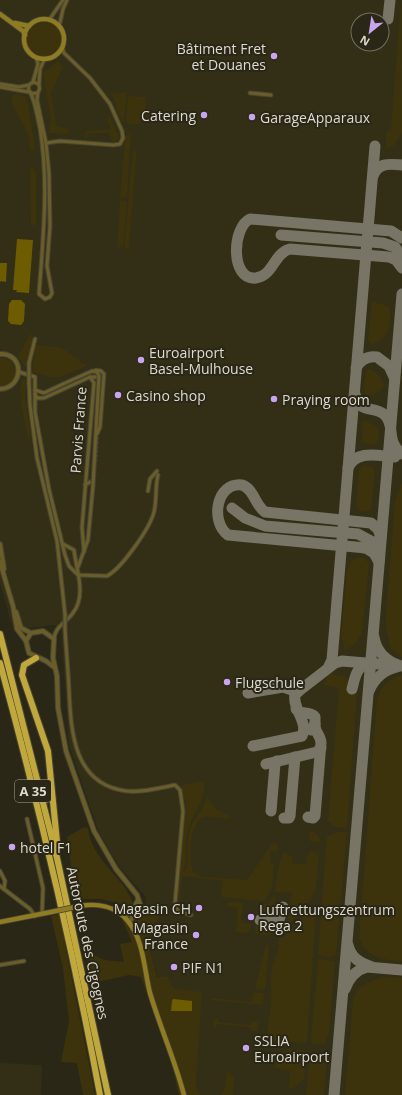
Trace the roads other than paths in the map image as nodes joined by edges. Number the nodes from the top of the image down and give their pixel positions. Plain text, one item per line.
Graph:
1 (63, 0) edge
2 (67, 0) edge
3 (0, 14) edge
4 (49, 20) junction
5 (10, 21) junction
6 (29, 26) junction
7 (60, 27) junction
8 (24, 35) junction
9 (62, 47) junction
10 (36, 57) junction
11 (45, 58) junction
12 (33, 82) junction
13 (0, 84) edge
14 (29, 85) junction
15 (39, 85) junction
16 (0, 87) edge
17 (30, 92) junction
18 (38, 92) junction
19 (250, 93) dead end
20 (271, 95) dead end
21 (46, 143) junction
22 (35, 339) dead end
23 (0, 354) edge
24 (92, 371) junction
25 (19, 372) junction
26 (90, 377) junction
27 (97, 377) dead end
28 (0, 389) edge
29 (35, 392) junction
30 (96, 436) junction
31 (90, 482) dead end
32 (85, 485) junction
33 (148, 491) dead end
34 (0, 544) edge
35 (63, 544) junction
36 (84, 552) junction
37 (0, 562) edge
38 (78, 567) junction
39 (78, 575) junction
40 (5, 578) junction
41 (13, 606) junction
42 (31, 633) junction
43 (0, 634) edge
44 (54, 639) junction
45 (26, 641) junction
46 (52, 652) junction
47 (39, 658) junction
48 (0, 663) edge
49 (55, 668) junction
50 (27, 819) dead end
51 (57, 858) junction
52 (0, 871) edge
53 (0, 886) edge
54 (4, 889) junction
55 (138, 900) junction
56 (42, 914) junction
57 (191, 915) dead end
58 (34, 916) junction
59 (125, 917) junction
60 (0, 922) edge
61 (129, 922) junction
62 (24, 961) dead end
63 (0, 965) edge
64 (100, 1095) edge
65 (108, 1095) edge
66 (184, 1095) edge

1 - 4 street
2 - 7 street
3 - 5 main road
4 - 6 main road
4 - 7 main road
5 - 6 main road
5 - 8 main road
6 - 8 main road
7 - 9 main road
8 - 10 main road
9 - 11 main road
9 - 21 street
10 - 11 main road
10 - 12 street
11 - 15 street
12 - 14 street
12 - 15 street
13 - 14 street
14 - 17 street
15 - 18 street
16 - 17 street
17 - 18 street
17 - 21 street
18 - 21 street
19 - 20 street
22 - 57 street, bridge
23 - 25 street
24 - 29 street, bridge
24 - 30 street, bridge
24 - 30 street, bridge
25 - 28 street
25 - 29 street
26 - 27 street
26 - 29 street
26 - 32 street, Parvis France
29 - 35 street
30 - 36 street, bridge
31 - 32 street
32 - 36 street, Parvis France
33 - 39 street
34 - 40 street
35 - 38 street
35 - 39 street
36 - 38 street
37 - 40 street
38 - 39 street
39 - 44 street
40 - 41 street
41 - 42 street
41 - 45 street
42 - 44 street
42 - 45 street
43 - 51 highway, Autoroute des Cigognes / A 35
44 - 46 street
45 - 47 street
46 - 47 street
46 - 49 street
47 - 49 street
47 - 51 highway
48 - 64 highway, Autoroute des Cigognes / A 35
49 - 55 street
50 - 56 street
51 - 65 highway, Autoroute des Cigognes / A 35
52 - 54 street
53 - 54 street
54 - 58 street
55 - 59 street
55 - 61 street
56 - 58 main road
56 - 59 main road, bridge
58 - 60 main road
59 - 61 main road
61 - 66 main road
62 - 63 street

